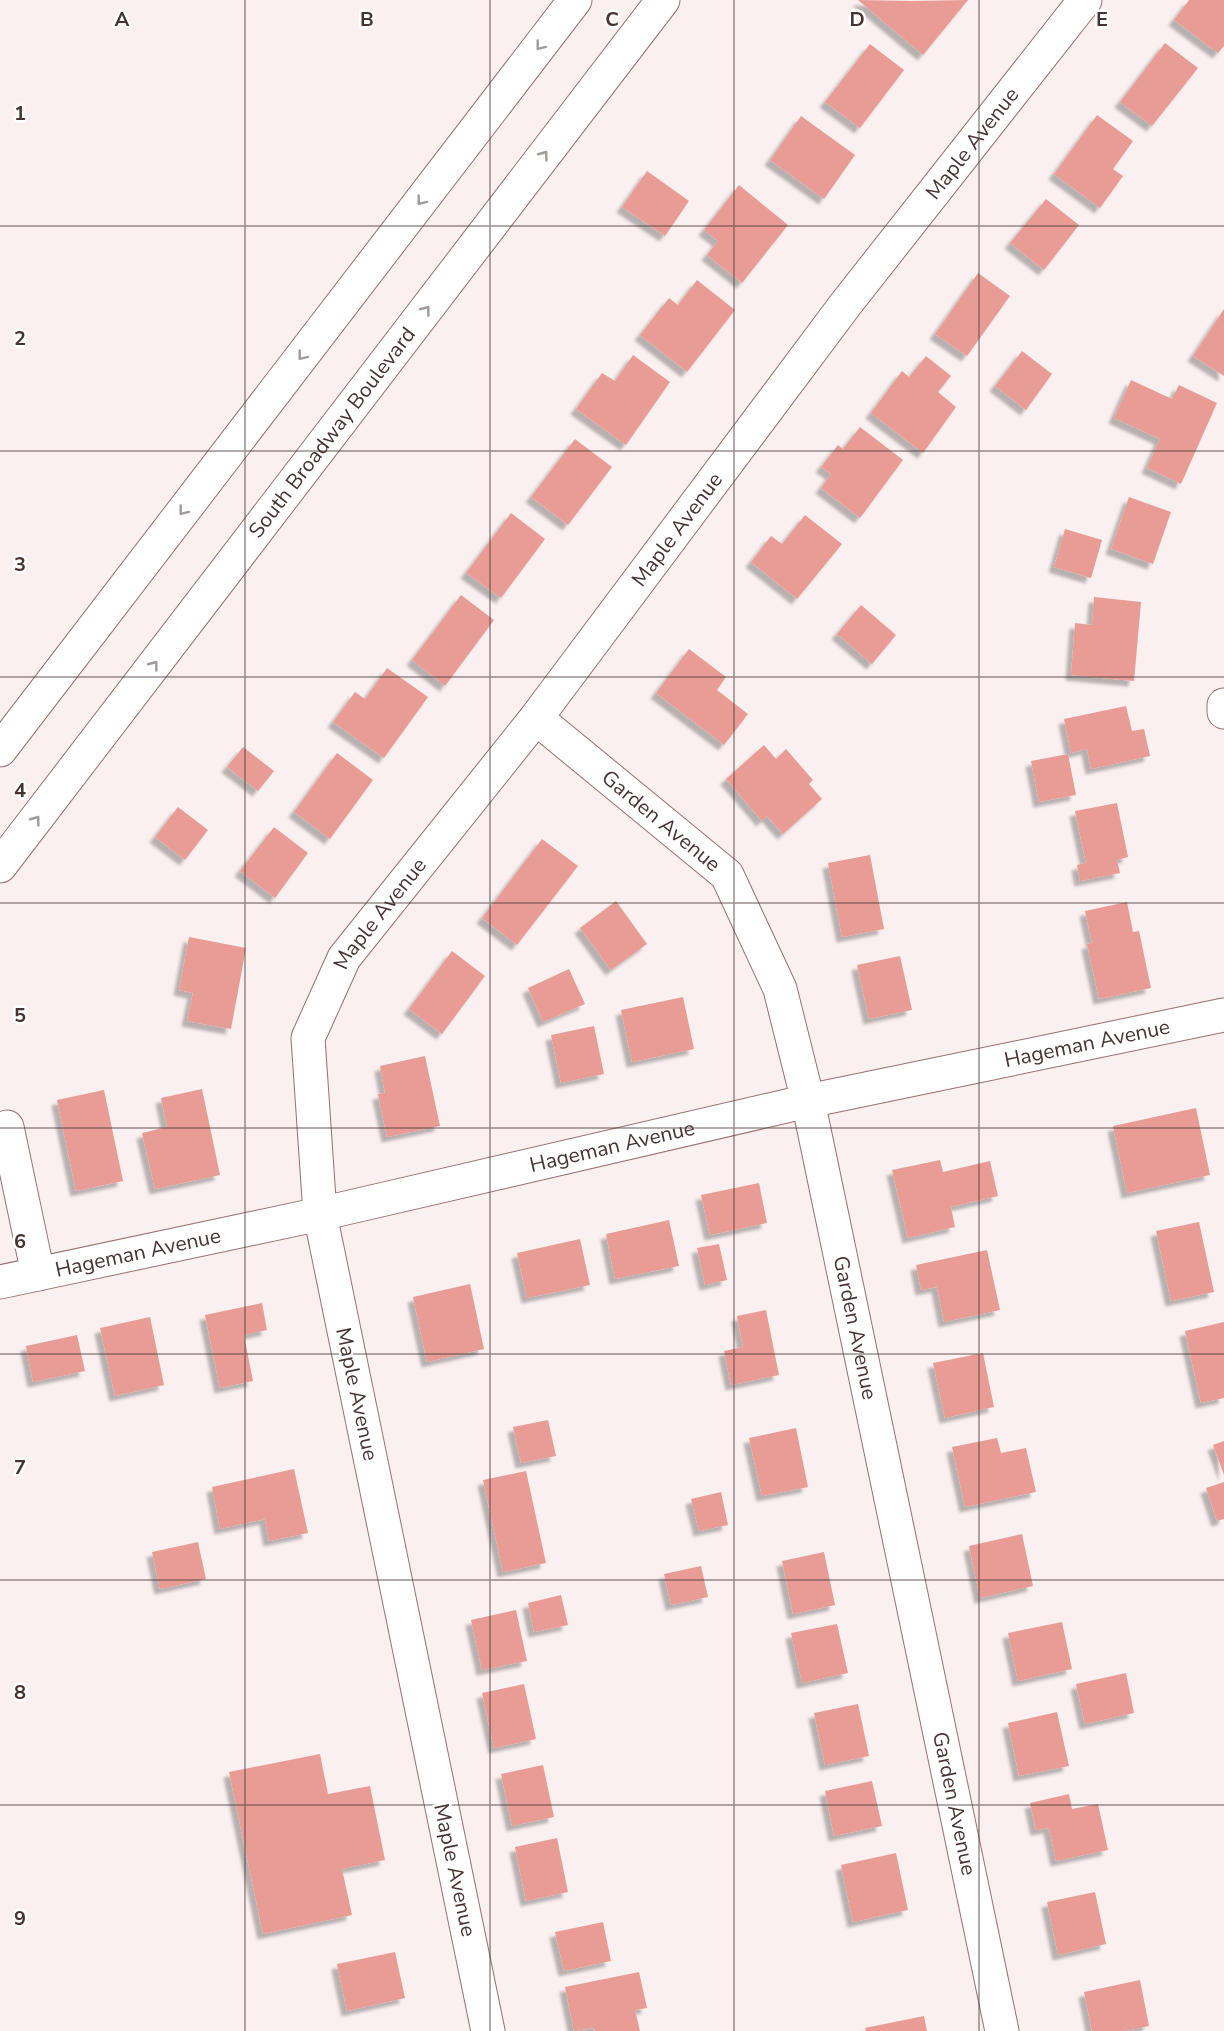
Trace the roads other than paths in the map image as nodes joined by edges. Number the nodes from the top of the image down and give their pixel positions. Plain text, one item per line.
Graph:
1 (575, 0) edge
2 (663, 0) edge
3 (1084, 0) edge
4 (1224, 705) edge
5 (1224, 712) edge
6 (536, 718) junction
7 (0, 750) edge
8 (0, 866) edge
9 (1224, 1015) edge
10 (807, 1101) junction
11 (7, 1127) dead end
12 (320, 1214) junction
13 (38, 1274) junction
14 (0, 1282) edge
15 (488, 2031) edge
16 (1002, 2031) edge

1 -> 7 street
8 -> 2 street, South Broadway Boulevard
3 - 6 street, Maple Avenue
4 - 5 street
6 - 10 street, Garden Avenue
6 - 12 street, Maple Avenue
9 - 10 street, Hageman Avenue
10 - 12 street, Hageman Avenue
10 - 16 street, Garden Avenue
11 - 13 street
12 - 13 street, Hageman Avenue
12 - 15 street, Maple Avenue
13 - 14 street, Hageman Avenue

